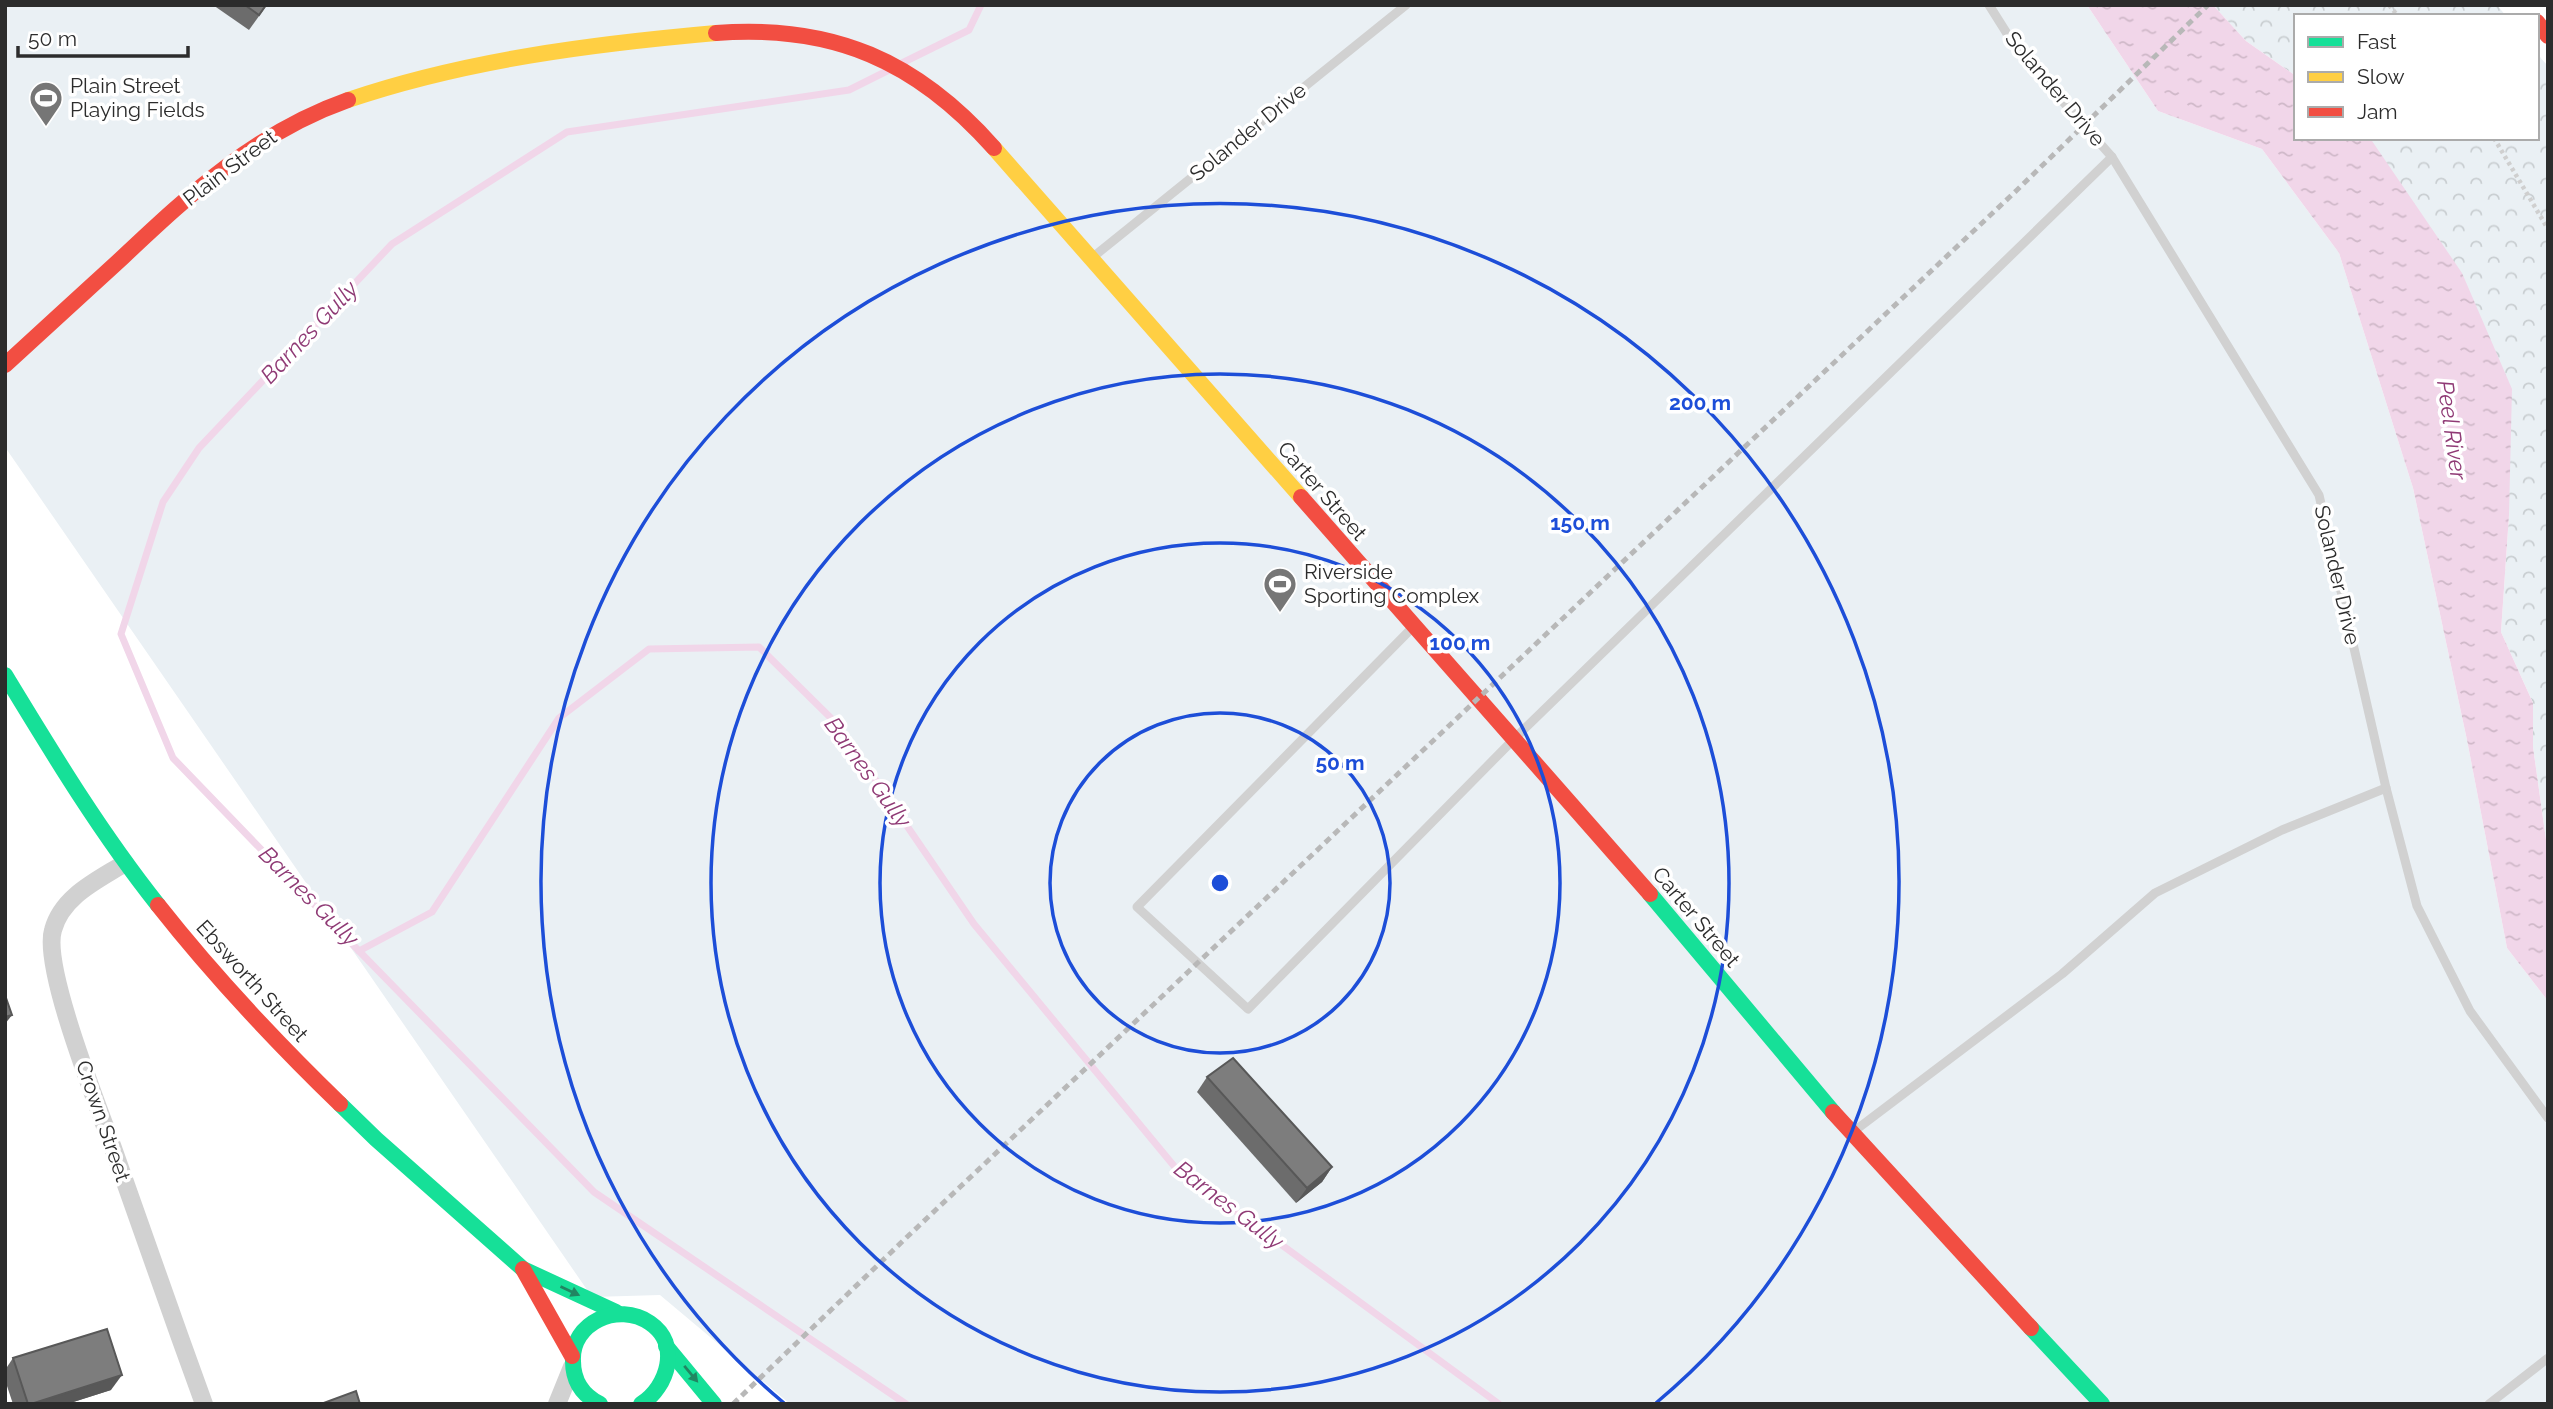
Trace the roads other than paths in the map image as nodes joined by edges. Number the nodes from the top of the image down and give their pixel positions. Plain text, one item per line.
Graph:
1 (1406, 5) edge
2 (1989, 5) edge
3 (598, 47) joint
4 (2112, 157) junction
5 (1091, 258) junction
6 (29, 343) junction
7 (5, 354) edge
8 (5, 365) edge
9 (1413, 626) junction
10 (5, 675) edge
11 (1513, 740) junction
12 (2386, 788) junction
13 (125, 863) junction
14 (2548, 1118) edge
15 (1851, 1134) junction
16 (523, 1269) junction
17 (616, 1312) junction
18 (666, 1346) junction
19 (2548, 1358) edge
20 (572, 1362) junction
21 (204, 1404) edge
22 (557, 1404) edge
23 (600, 1404) edge
24 (641, 1404) edge
25 (714, 1404) edge
26 (2102, 1404) edge
27 (2489, 1404) edge

1 - 5 lane, Solander Drive
2 - 4 lane, Solander Drive
3 - 5 street, Carter Street
3 - 6 street, Plain Street
4 - 11 lane
4 - 12 lane, Solander Drive
5 - 9 street, Carter Street
6 - 7 street, Plain Street
6 - 8 street, Plain Street
9 - 11 street, Carter Street
9 - 11 lane
10 - 13 street, Ebsworth Street
11 - 15 street, Carter Street
12 - 14 lane, Solander Drive
12 - 15 lane
13 - 16 street, Ebsworth Street
13 - 21 street, Crown Street
15 - 26 street, Carter Street
16 -> 17 street, Ebsworth Street
16 - 20 street, Ebsworth Street
17 - 18 street, Ebsworth Street
17 - 20 street
18 - 24 street
18 -> 25 street
19 - 27 lane
20 - 22 street
20 - 23 street, Ebsworth Street

